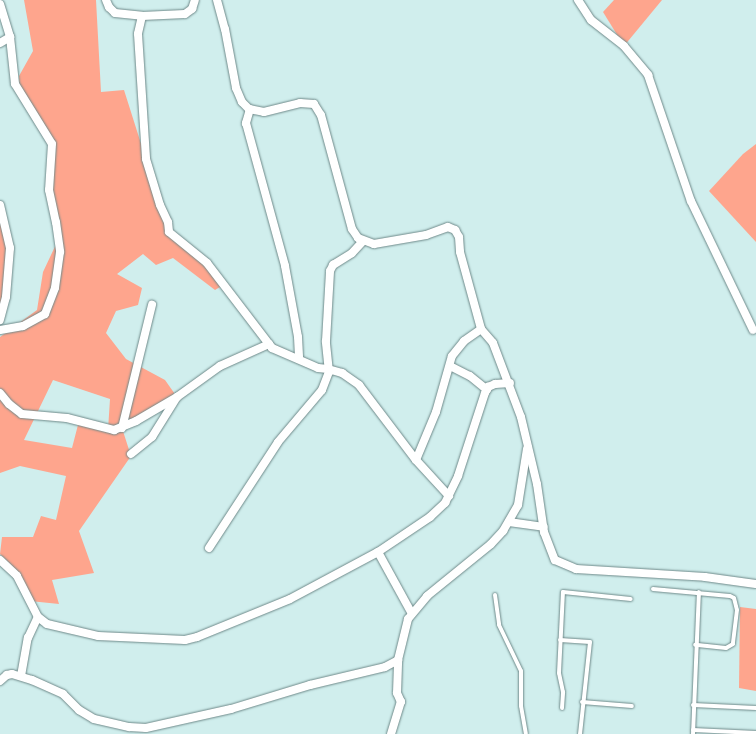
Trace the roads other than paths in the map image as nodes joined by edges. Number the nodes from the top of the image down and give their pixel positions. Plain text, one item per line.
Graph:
1 (106, 0) edge
2 (195, 0) edge
3 (217, 0) edge
4 (578, 0) edge
5 (0, 4) edge
6 (142, 16) junction
7 (10, 37) junction
8 (0, 43) edge
9 (250, 109) junction
10 (0, 206) edge
11 (363, 241) junction
12 (152, 304) dead end
13 (0, 320) edge
14 (755, 328) edge
15 (482, 329) junction
16 (0, 330) edge
17 (756, 339) edge
18 (269, 344) junction
19 (299, 359) junction
20 (450, 366) junction
21 (328, 368) junction
22 (510, 383) junction
23 (487, 390) junction
24 (0, 393) edge
25 (177, 397) junction
26 (122, 428) junction
27 (527, 447) junction
28 (132, 454) dead end
29 (416, 460) junction
30 (449, 496) junction
31 (509, 522) junction
32 (544, 527) junction
33 (209, 548) dead end
34 (378, 552) junction
35 (0, 560) edge
36 (756, 584) edge
37 (653, 589) dead end
38 (699, 592) junction
39 (495, 594) dead end
40 (631, 599) dead end
41 (411, 612) junction
42 (38, 617) junction
43 (560, 640) junction
44 (695, 645) junction
45 (398, 660) junction
46 (21, 676) junction
47 (0, 681) edge
48 (582, 702) junction
49 (692, 705) junction
50 (632, 706) dead end
51 (562, 708) dead end
52 (756, 708) edge
53 (693, 732) edge
54 (756, 733) edge
55 (391, 734) edge
56 (526, 734) edge
57 (580, 734) edge

1 - 6 street
2 - 6 street
3 - 9 street
4 - 14 street
5 - 7 street
6 - 18 street
7 - 8 street
7 - 16 street
9 - 11 street
9 - 19 street
10 - 13 street
11 - 15 street
11 - 21 street
12 - 26 street
14 - 17 street
15 - 20 street
15 - 22 street
18 - 19 street
18 - 25 street
19 - 21 street
20 - 23 street
20 - 29 street
21 - 29 street
21 - 33 street
22 - 23 street
22 - 27 street
23 - 30 street
24 - 26 street
25 - 26 street
25 - 28 street
27 - 31 street
27 - 32 street
29 - 30 street
30 - 34 street
31 - 32 street
31 - 41 street
32 - 36 street
34 - 41 street
34 - 42 street
35 - 42 street
37 - 38 lane
38 - 44 lane
38 - 44 lane
39 - 56 lane
40 - 43 lane
41 - 45 street
42 - 46 street
43 - 48 lane
43 - 51 lane
44 - 49 lane
45 - 46 street
45 - 55 street
46 - 47 street
48 - 50 lane
48 - 57 lane
49 - 52 lane
49 - 53 lane
53 - 54 lane

